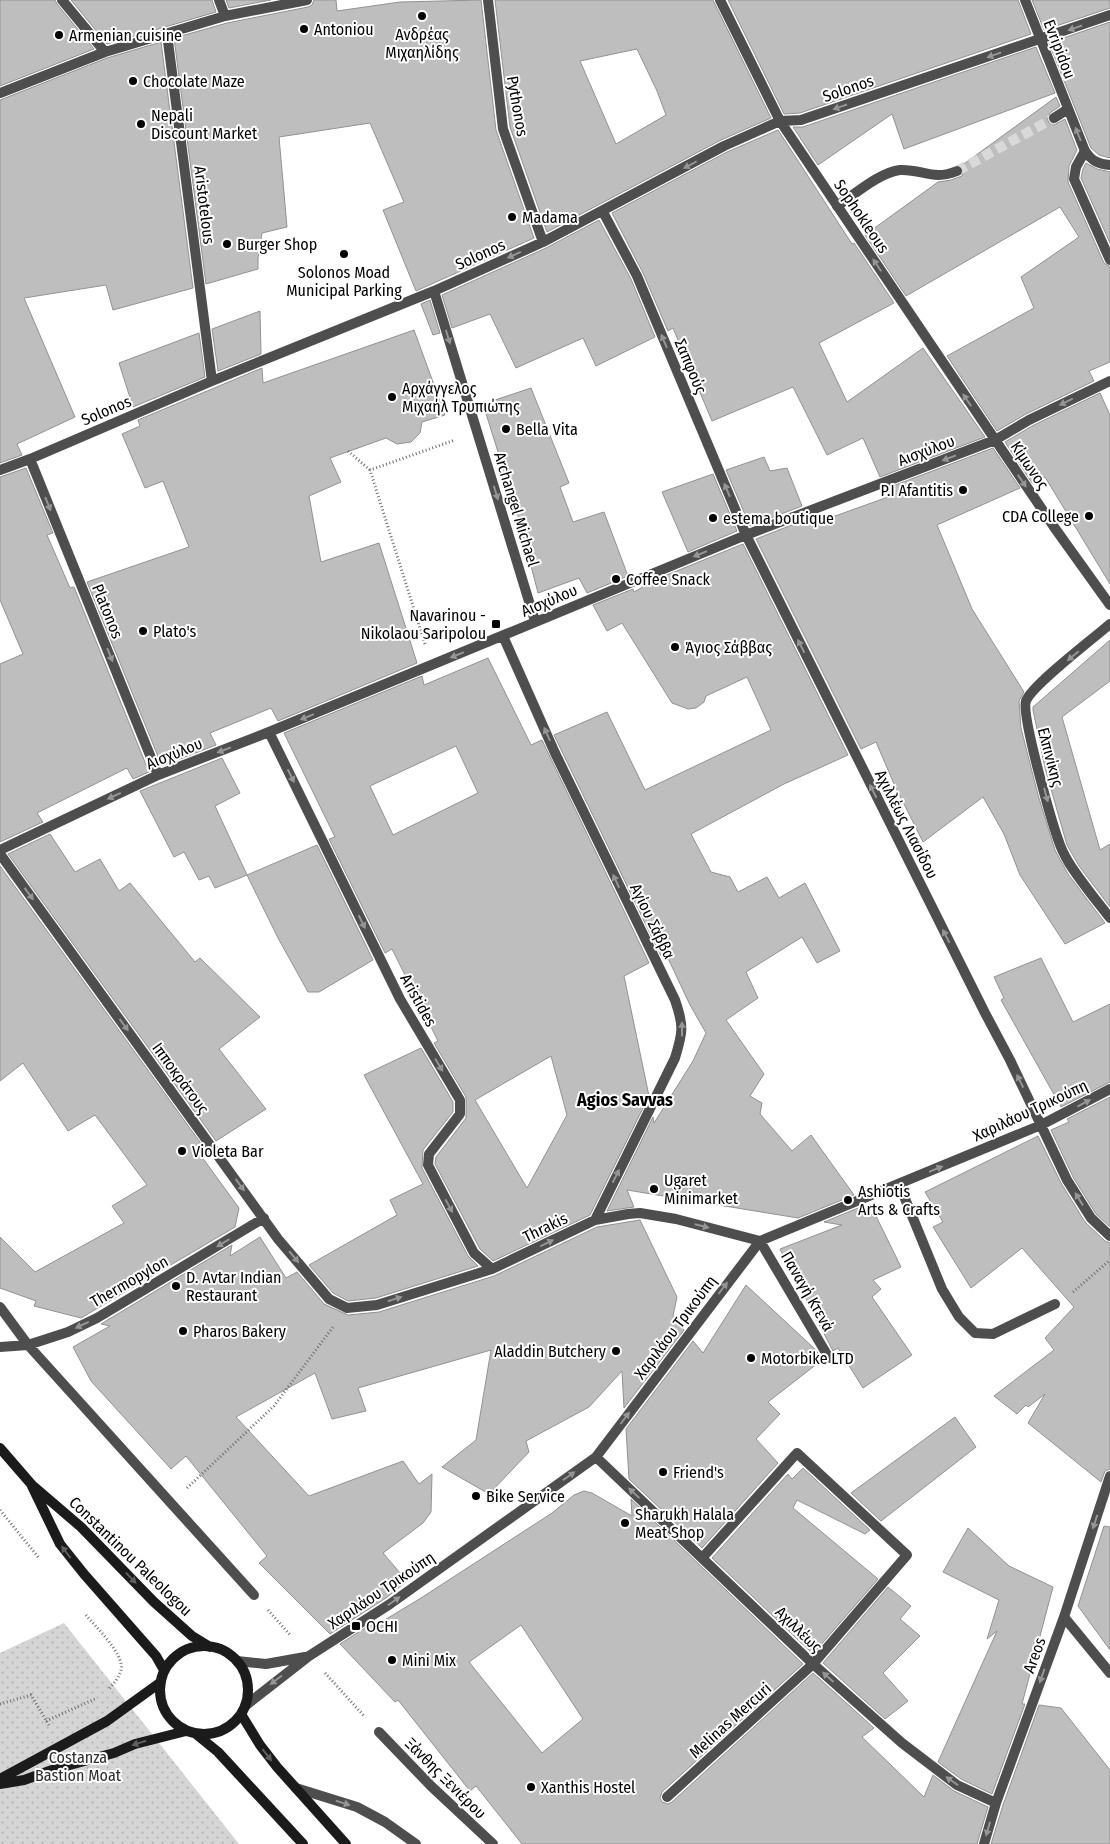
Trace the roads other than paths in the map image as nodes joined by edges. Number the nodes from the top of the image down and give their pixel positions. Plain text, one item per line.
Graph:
1 (62, 0) edge
2 (219, 0) edge
3 (307, 0) edge
4 (488, 0) edge
5 (720, 0) edge
6 (1025, 0) edge
7 (1110, 15) edge
8 (225, 16) junction
9 (167, 34) junction
10 (1040, 40) junction
11 (105, 52) junction
12 (0, 93) edge
13 (1068, 109) junction
14 (1054, 118) tunnel mouth
15 (780, 121) junction
16 (1085, 151) junction
17 (1110, 165) edge
18 (957, 171) tunnel mouth
19 (837, 206) junction
20 (603, 212) junction
21 (543, 242) junction
22 (1110, 260) edge
23 (434, 291) junction
24 (1110, 380) edge
25 (212, 381) junction
26 (995, 440) junction
27 (30, 459) junction
28 (0, 470) edge
29 (746, 535) junction
30 (1110, 605) edge
31 (535, 621) junction
32 (1110, 624) edge
33 (503, 636) junction
34 (269, 732) junction
35 (158, 775) junction
36 (0, 850) edge
37 (0, 854) edge
38 (1110, 918) edge
39 (1110, 1089) edge
40 (1041, 1125) junction
41 (900, 1184) junction
42 (264, 1218) junction
43 (595, 1220) junction
44 (1110, 1236) edge
45 (760, 1241) junction
46 (492, 1269) junction
47 (1055, 1304) road end
48 (0, 1307) edge
49 (347, 1308) joint
50 (28, 1345) junction
51 (0, 1347) edge
52 (829, 1358) dead end
53 (0, 1448) edge
54 (596, 1457) junction
55 (1110, 1476) edge
56 (32, 1485) junction
57 (703, 1557) junction
58 (254, 1594) road end
59 (1064, 1617) junction
60 (210, 1647) junction
61 (309, 1656) junction
62 (237, 1661) junction
63 (813, 1664) junction
64 (164, 1670) junction
65 (1110, 1673) edge
66 (161, 1682) junction
67 (243, 1710) junction
68 (191, 1732) junction
69 (379, 1732) road end
70 (0, 1779) edge
71 (0, 1784) edge
72 (296, 1788) junction
73 (667, 1797) dead end
74 (996, 1803) junction
75 (303, 1844) edge
76 (346, 1844) edge
77 (416, 1844) edge
78 (493, 1844) edge
79 (984, 1844) edge

1 - 11 street
2 - 8 street
3 - 8 street
4 - 21 street, Pythonos
5 - 15 street, Sophokleous
6 - 10 street, Evripidou
7 -> 10 street, Solonos
8 - 9 street
9 - 11 street
9 - 25 street, Aristotelous
10 - 13 street, Evripidou
10 -> 15 street, Solonos
11 - 12 street
13 - 14 street
16 -> 13 street, Evripidou
15 - 19 street, Sophokleous
15 -> 20 street, Solonos
16 - 17 street
16 - 22 street
18 - 19 street
26 -> 19 street, Sophokleous
20 - 21 street, Solonos
29 -> 20 street, Σαπφούς
21 -> 23 street, Solonos
23 - 25 street, Solonos
23 -> 31 street, Archangel Michael
24 -> 26 street, Αισχύλου
25 - 27 street, Solonos
26 -> 29 street, Αισχύλου
26 -> 30 street, Κίμωνος
27 - 28 street, Solonos
27 -> 35 street, Platonos
29 -> 31 street, Αισχύλου
40 -> 29 street, Αχιλλέως Λιασίδου
31 - 33 street, Αισχύλου
32 -> 38 street, Ελπινίκης
33 -> 34 street, Αισχύλου
43 -> 33 street, Αγίου Σάββα
34 -> 35 street, Αισχύλου
34 -> 46 street, Aristides
35 -> 36 street, Αισχύλου
37 -> 42 street, Ιπποκράτους
40 -> 39 street, Χαριλάου Τρικούπη
41 -> 40 street, Χαριλάου Τρικούπη
44 -> 40 street, Αχιλλέως Λιασίδου
41 - 45 street, Χαριλάου Τρικούπη
41 - 47 street
42 -> 49 street, Ιπποκράτους
42 -> 50 street, Thermopylon
43 -> 45 street, Thrakis
46 -> 43 street, Thrakis
45 - 52 street, Παναγή Κτενά
54 -> 45 street, Χαριλάου Τρικούπη
49 -> 46 street, Thrakis
48 - 50 street
50 - 51 street, Thermopylon
50 - 58 street
53 - 56 street, Constantinou Paleologou
57 -> 54 street, Αχιλλέως
61 -> 54 street, Χαριλάου Τρικούπη
55 -> 59 street, Areos
56 -> 60 street, Constantinou Paleologou
64 -> 56 street, Constantinou Paleologou
57 - 63 street, Αχιλλέως
57 - 63 street, Melinas Mercuri
59 - 65 street
59 -> 74 street, Areos
60 - 62 street
60 - 64 street
61 - 62 street, Χαριλάου Τρικούπη
61 -> 67 street, Χαριλάου Τρικούπη
62 - 67 street
63 - 73 street, Melinas Mercuri
74 -> 63 street, Αχιλλέως
64 - 66 street
66 - 68 street
66 - 70 street
67 - 68 street
67 -> 72 street
68 -> 71 street
68 - 75 street
69 - 78 street, Ξάνθης Ξενιέρου
72 - 76 street
72 -> 77 street
74 -> 79 street, Areos

